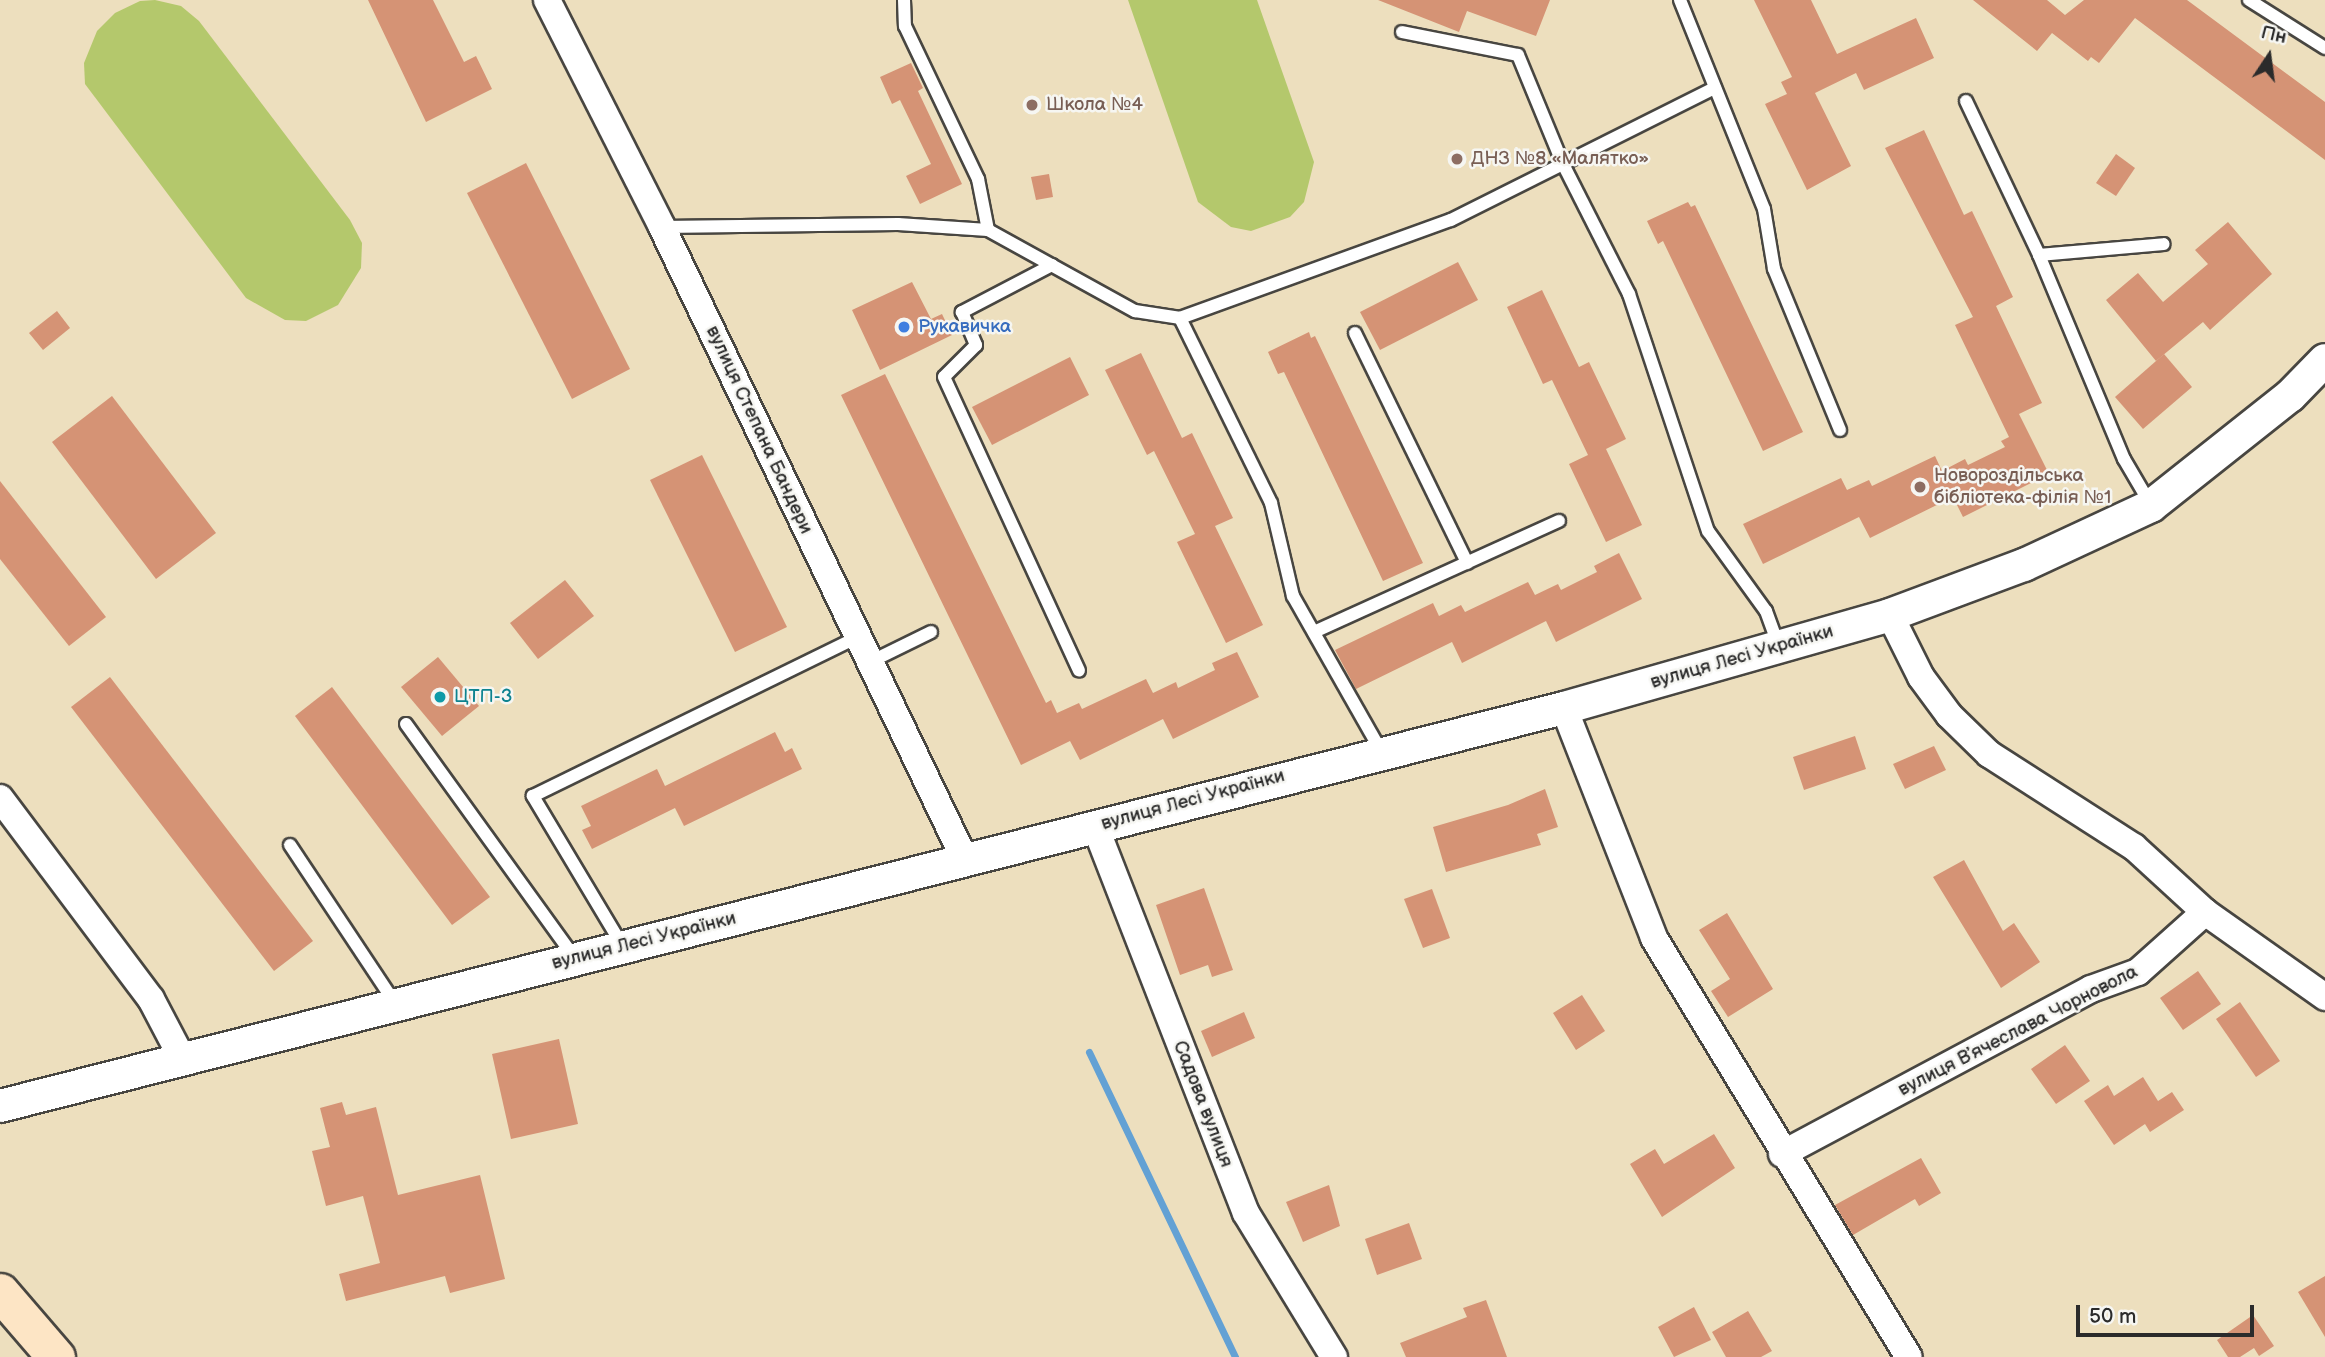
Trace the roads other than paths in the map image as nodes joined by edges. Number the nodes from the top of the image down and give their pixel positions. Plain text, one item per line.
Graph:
1 (547, 0) edge
2 (904, 0) edge
3 (1680, 0) edge
4 (2249, 0) edge
5 (1402, 32) dead end
6 (2325, 48) edge
7 (1715, 88) junction
8 (1966, 101) dead end
9 (1563, 164) junction
10 (662, 227) junction
11 (988, 230) junction
12 (2164, 244) dead end
13 (2039, 255) junction
14 (1052, 265) junction
15 (1180, 318) junction
16 (1355, 332) dead end
17 (2325, 360) edge
18 (1840, 430) dead end
19 (2151, 506) junction
20 (1559, 521) dead end
21 (1467, 563) junction
22 (1889, 615) junction
23 (931, 632) dead end
24 (1314, 632) junction
25 (857, 637) junction
26 (1779, 647) junction
27 (870, 662) junction
28 (1079, 670) dead end
29 (1567, 716) junction
30 (406, 724) dead end
31 (1381, 751) junction
32 (0, 798) edge
33 (1097, 832) junction
34 (290, 845) dead end
35 (966, 862) junction
36 (2204, 912) junction
37 (622, 946) junction
38 (575, 958) junction
39 (2325, 997) edge
40 (395, 1003) junction
41 (182, 1058) junction
42 (0, 1106) edge
43 (1782, 1154) junction
44 (0, 1292) edge
45 (56, 1357) edge
46 (1334, 1357) edge
47 (1909, 1357) edge

1 - 10 street, вулиця Степана Бандери
2 - 11 lane
3 - 7 lane
4 - 6 lane
5 - 9 lane
7 - 9 lane
7 - 18 lane
8 - 13 lane
9 - 15 lane
9 - 26 lane
10 - 11 lane
10 - 25 street, вулиця Степана Бандери
11 - 14 lane
12 - 13 lane
13 - 19 lane
14 - 15 lane
14 - 28 lane
15 - 24 lane
16 - 21 lane
17 - 19 street, вулиця Лесі Українки
19 - 22 street, вулиця Лесі Українки
20 - 21 lane
21 - 24 lane
22 - 26 street, вулиця Лесі Українки
22 - 36 street
23 - 27 lane
24 - 31 lane
25 - 27 street, вулиця Степана Бандери
25 - 37 lane
26 - 29 street, вулиця Лесі Українки
27 - 35 street, вулиця Степана Бандери
29 - 31 street, вулиця Лесі Українки
29 - 43 street
30 - 38 lane
31 - 33 street, вулиця Лесі Українки
32 - 41 street
33 - 35 street, вулиця Лесі Українки
33 - 46 street, Садова вулиця
34 - 40 lane
35 - 37 street, вулиця Лесі Українки
36 - 39 street
36 - 43 street, вулиця Вʼячеслава Чорновола
37 - 38 street, вулиця Лесі Українки
38 - 40 street, вулиця Лесі Українки
40 - 41 street, вулиця Лесі Українки
41 - 42 street, вулиця Лесі Українки
43 - 47 street
44 - 45 main road

